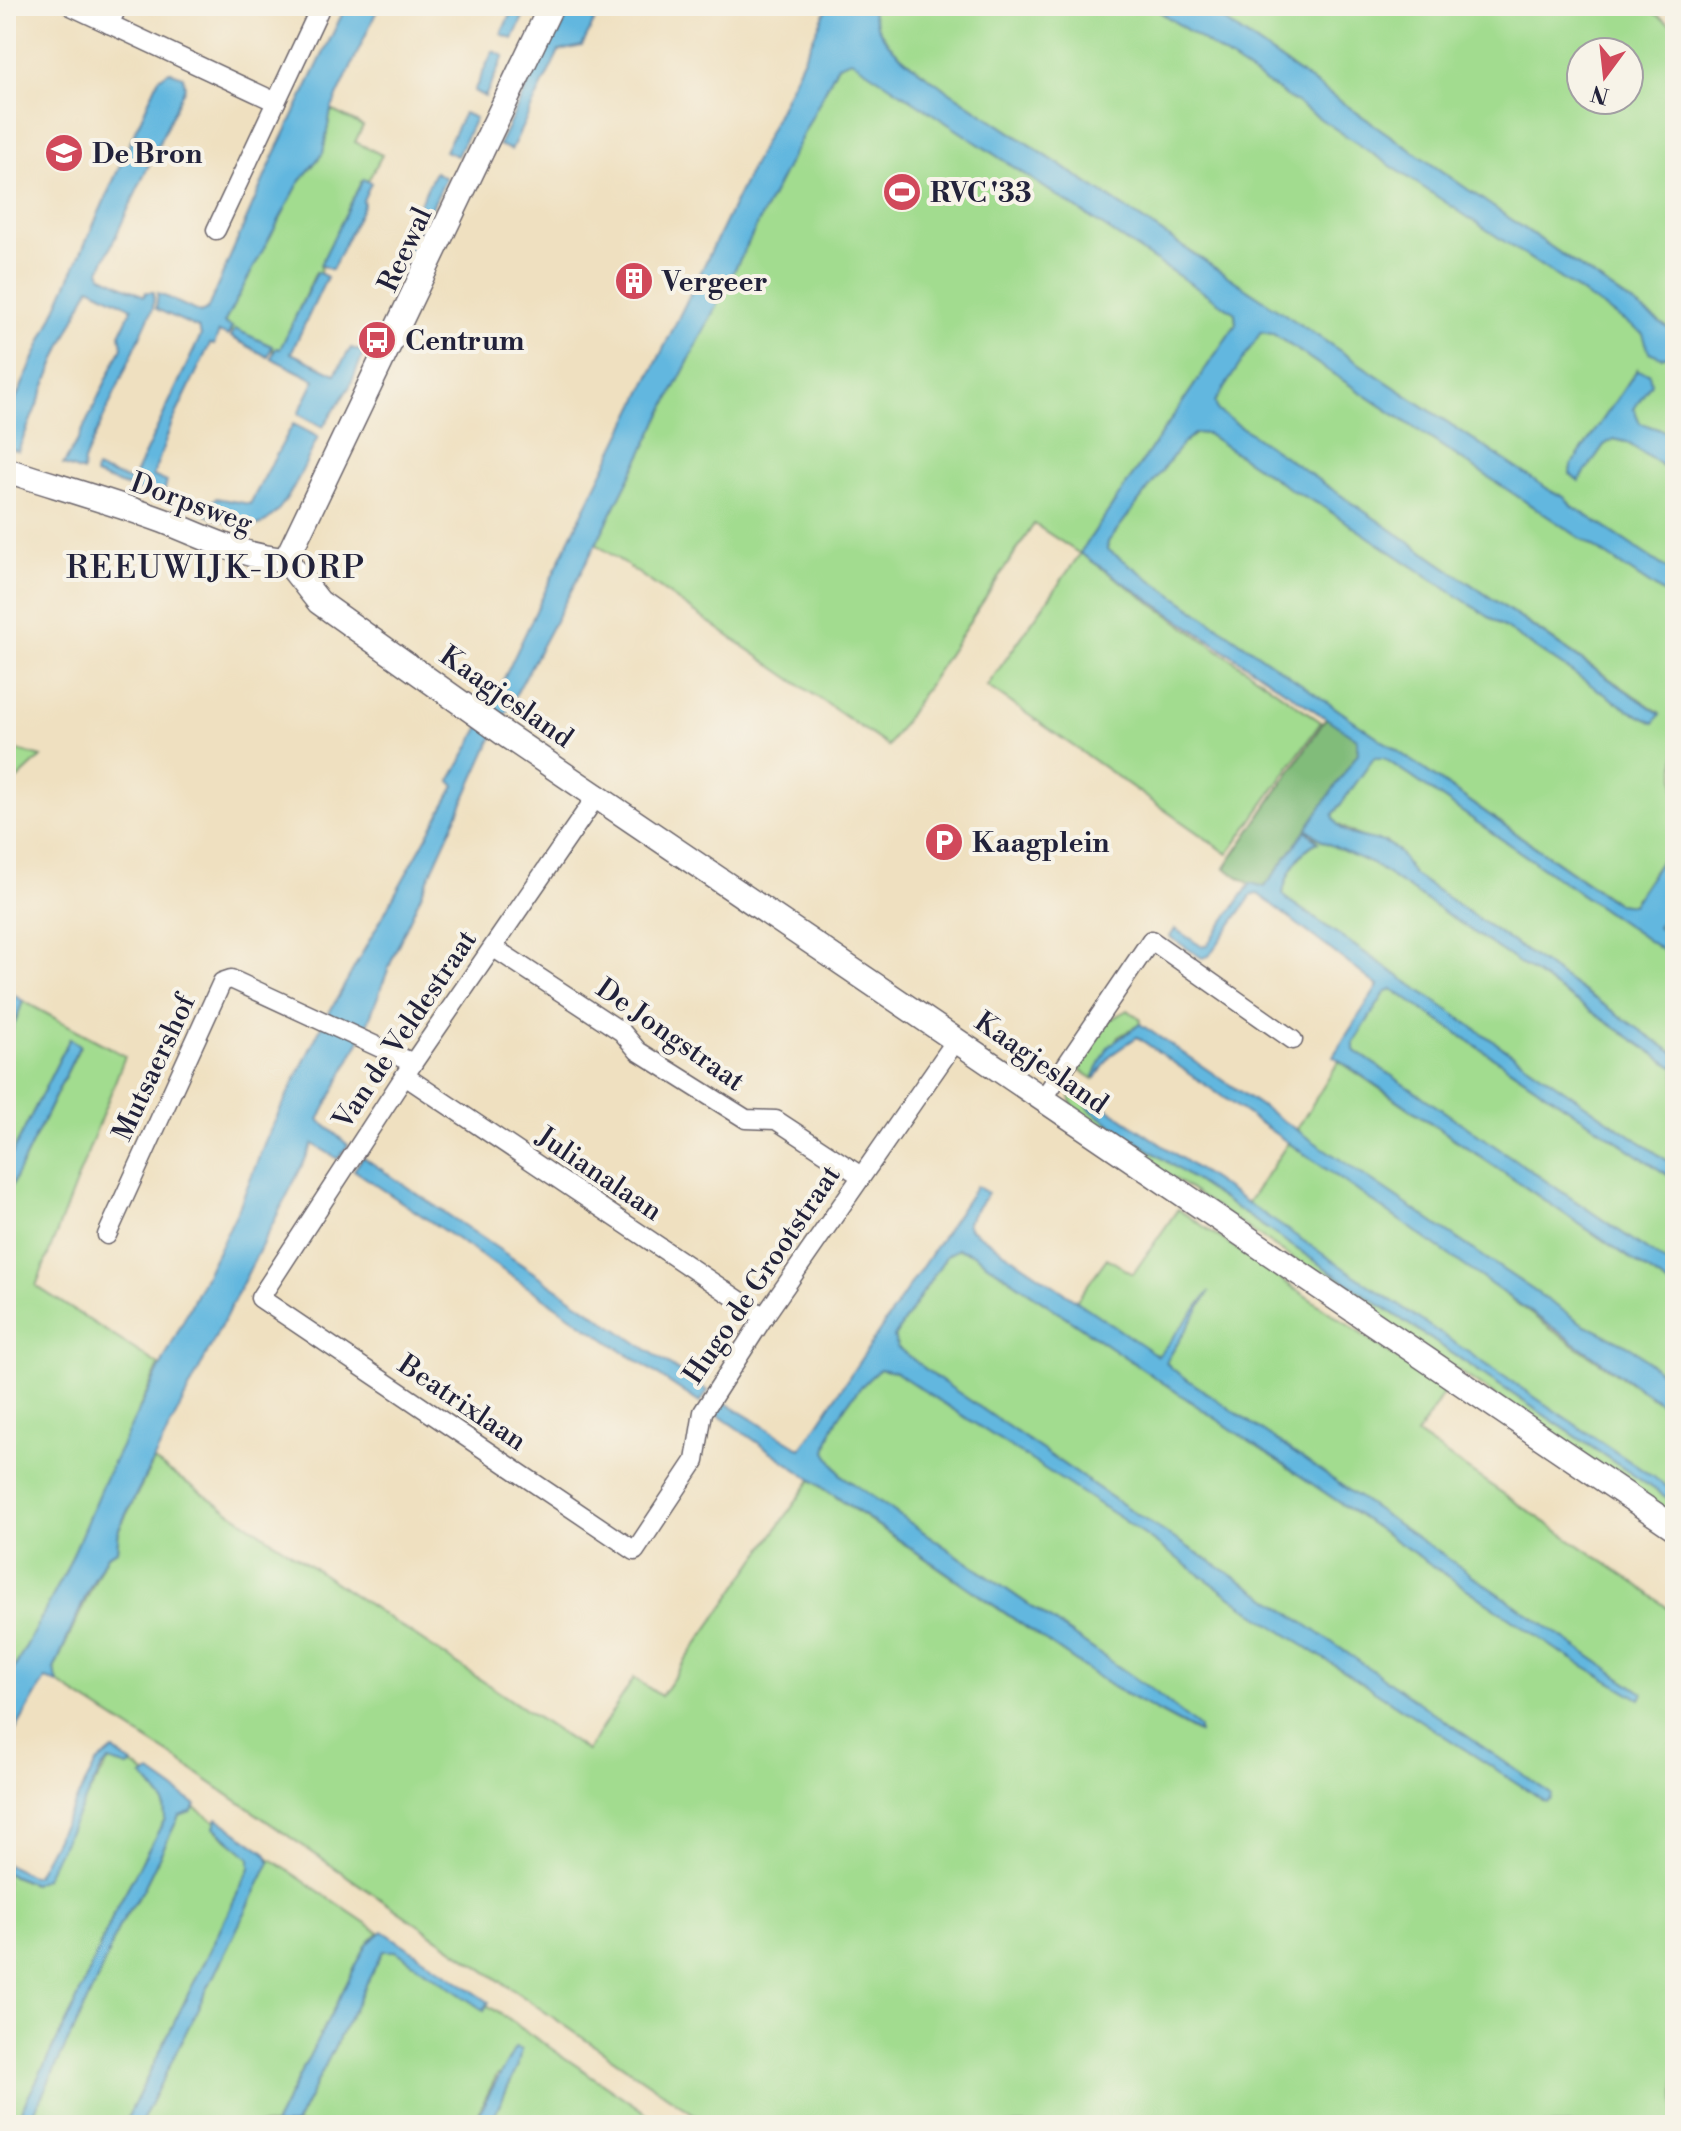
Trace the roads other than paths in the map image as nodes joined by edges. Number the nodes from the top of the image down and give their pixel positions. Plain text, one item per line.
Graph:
1 (71, 6) edge
2 (118, 6) edge
3 (321, 6) edge
4 (551, 6) edge
5 (109, 24) junction
6 (276, 102) junction
7 (216, 230) dead end
8 (6, 470) edge
9 (286, 560) junction
10 (598, 794) junction
11 (494, 948) junction
12 (957, 1039) junction
13 (1293, 1040) dead end
14 (409, 1069) junction
15 (1043, 1099) junction
16 (861, 1176) junction
17 (107, 1235) dead end
18 (260, 1298) joint
19 (764, 1317) junction
20 (1675, 1528) edge
21 (635, 1551) joint

1 - 5 street
2 - 5 street
3 - 6 street
4 - 9 street, Reewal
5 - 6 street
6 - 7 street
8 - 9 street, Dorpsweg
9 - 10 street, Kaagjesland
10 - 11 street, Van de Veldestraat
10 - 12 street, Kaagjesland
11 - 14 street, Van de Veldestraat
11 - 16 street, De Jongstraat
12 - 15 street, Kaagjesland
12 - 16 street, Hugo de Grootstraat
13 - 15 street
14 - 17 street, Mutsaershof
14 - 18 street, Van de Veldestraat
14 - 19 street, Julianalaan
15 - 20 street, Kaagjesland
16 - 19 street, Hugo de Grootstraat
18 - 21 street, Beatrixlaan
19 - 21 street, Hugo de Grootstraat

